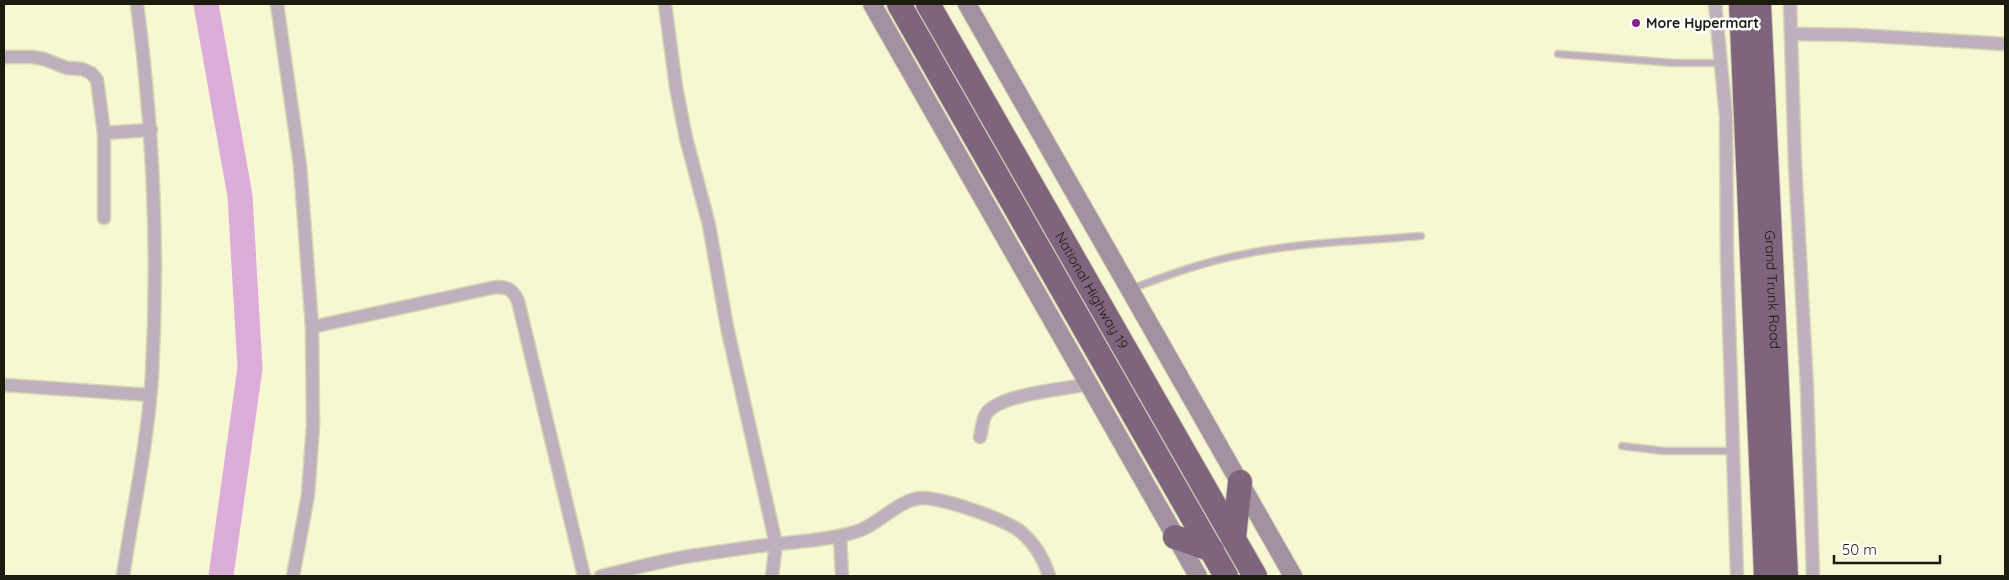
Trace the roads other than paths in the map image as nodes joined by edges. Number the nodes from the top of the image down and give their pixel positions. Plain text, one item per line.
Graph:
1 (137, 4) edge
2 (277, 4) edge
3 (665, 4) edge
4 (872, 4) edge
5 (899, 4) edge
6 (928, 4) edge
7 (967, 4) edge
8 (1715, 4) edge
9 (1741, 4) edge
10 (1759, 4) edge
11 (1790, 4) edge
12 (1791, 34) junction
13 (2005, 44) edge
14 (1558, 54) dead end
15 (4, 57) edge
16 (1722, 63) junction
17 (151, 130) junction
18 (104, 133) junction
19 (104, 218) dead end
20 (1421, 236) dead end
21 (1130, 290) junction
22 (312, 327) junction
23 (1090, 384) junction
24 (4, 385) edge
25 (150, 395) junction
26 (980, 437) dead end
27 (1622, 446) dead end
28 (1732, 451) junction
29 (1240, 482) junction
30 (840, 536) junction
31 (1175, 537) junction
32 (1234, 538) junction
33 (776, 544) junction
34 (1212, 550) junction
35 (1193, 575) edge
36 (123, 576) edge
37 (293, 576) edge
38 (584, 576) edge
39 (601, 576) edge
40 (772, 576) edge
41 (842, 576) edge
42 (1049, 576) edge
43 (1226, 576) edge
44 (1255, 576) edge
45 (1294, 576) edge
46 (1737, 576) edge
47 (1766, 576) edge
48 (1786, 576) edge
49 (1813, 576) edge

1 - 17 street
2 - 22 street
3 - 33 street
4 - 23 main road
5 - 34 highway
6 - 32 highway, National Highway 19
7 - 21 main road
8 - 16 street
9 - 47 highway, Grand Trunk Road
10 - 48 highway, Grand Trunk Road
11 - 12 street
12 - 13 street
12 - 49 street
14 - 16 lane
15 - 18 street
16 - 28 street
17 - 18 street
17 - 25 street
18 - 19 street
20 - 21 lane
21 - 29 main road
22 - 37 street
22 - 38 street
23 - 26 street
23 - 31 main road
24 - 25 street
25 - 36 street
27 - 28 lane
28 - 46 street
29 - 32 highway
29 - 45 main road
30 - 33 street
30 - 41 street
30 - 42 street
31 - 34 highway
31 - 35 main road
32 - 44 highway, National Highway 19
33 - 39 street
33 - 40 street
34 - 43 highway

